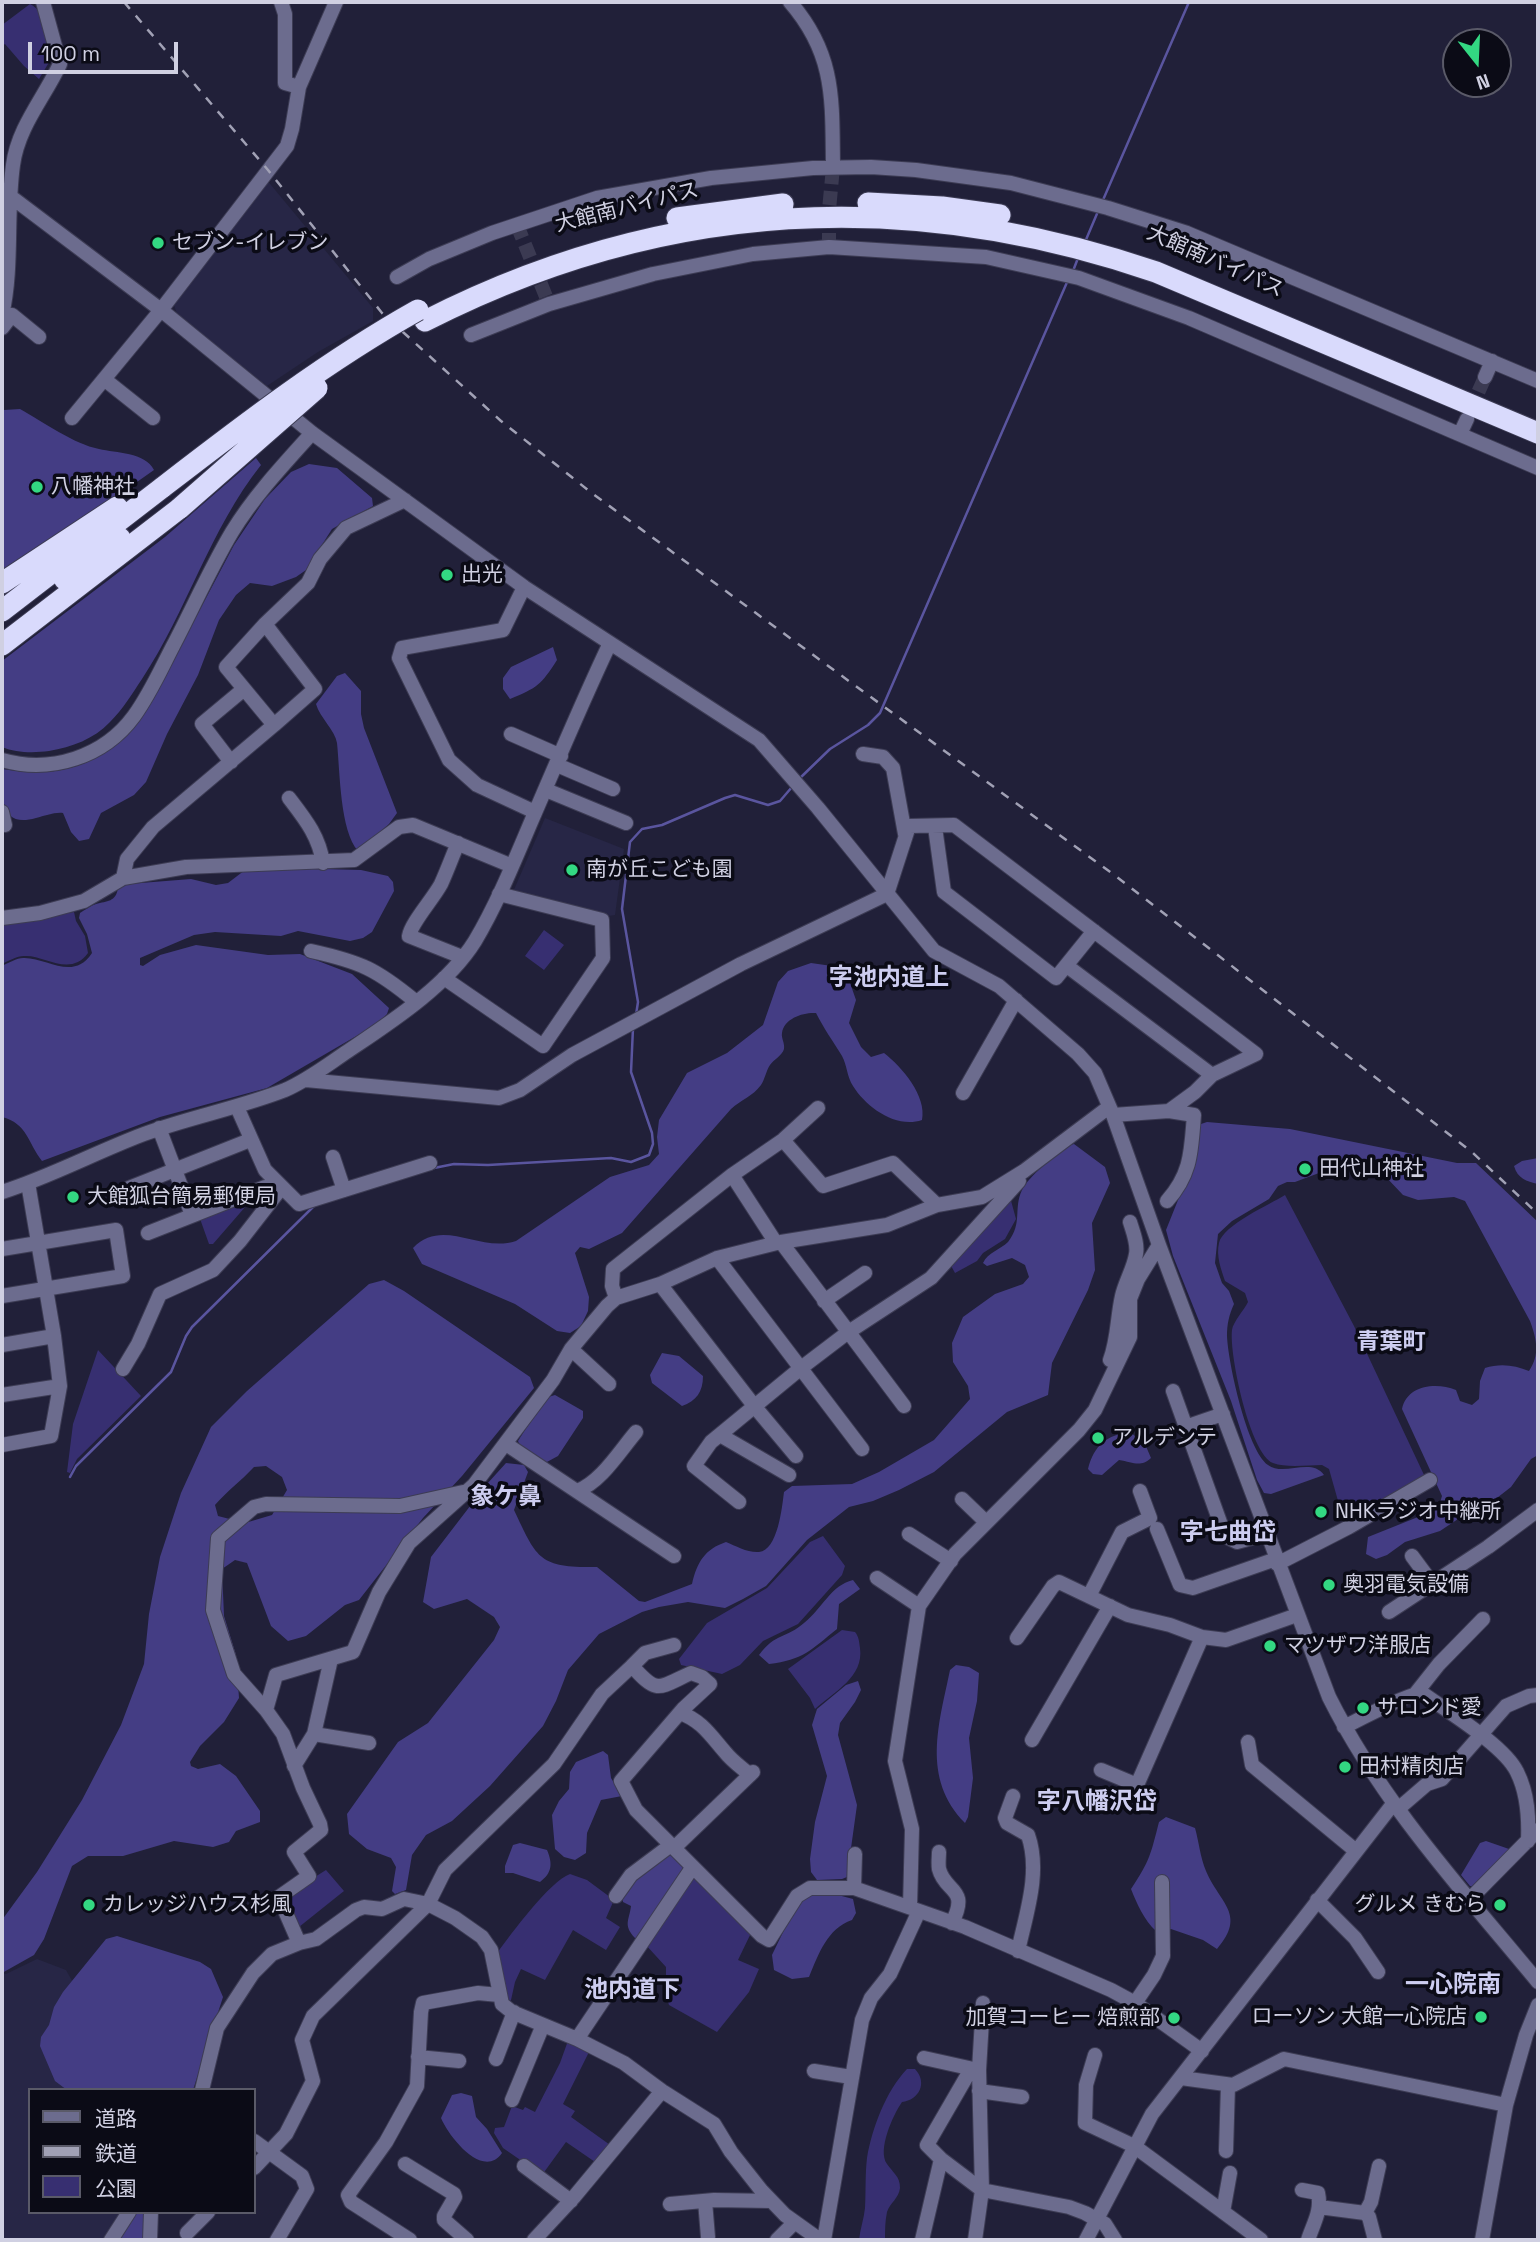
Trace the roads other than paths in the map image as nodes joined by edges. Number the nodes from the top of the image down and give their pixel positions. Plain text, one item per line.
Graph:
1 (43, 2) edge
2 (281, 2) edge
3 (336, 2) edge
4 (790, 2) edge
5 (299, 87) junction
6 (833, 167) junction
7 (6, 194) edge
8 (397, 277) dead end
9 (161, 310) junction
10 (2, 315) edge
11 (422, 315) junction
12 (2, 328) edge
13 (471, 335) dead end
14 (39, 337) dead end
15 (1492, 361) junction
16 (1485, 377) tunnel mouth
17 (104, 379) junction
18 (1538, 381) edge
19 (72, 418) dead end
20 (153, 418) dead end
21 (1466, 419) tunnel mouth
22 (312, 433) junction
23 (1538, 433) edge
24 (1460, 434) junction
25 (1538, 468) edge
26 (168, 493) junction
27 (405, 500) junction
28 (104, 541) junction
29 (2, 583) edge
30 (524, 587) junction
31 (2, 611) edge
32 (265, 624) junction
33 (2, 628) edge
34 (610, 643) junction
35 (2, 645) edge
36 (244, 689) junction
37 (274, 725) junction
38 (511, 734) dead end
39 (863, 754) dead end
40 (2, 760) edge
41 (559, 761) junction
42 (231, 762) junction
43 (613, 789) dead end
44 (546, 790) junction
45 (289, 798) dead end
46 (535, 812) junction
47 (626, 823) dead end
48 (935, 827) junction
49 (905, 834) junction
50 (458, 844) junction
51 (323, 863) junction
52 (512, 866) junction
53 (123, 878) junction
54 (499, 894) junction
55 (887, 894) junction
56 (2, 918) edge
57 (1094, 931) junction
58 (311, 951) dead end
59 (462, 957) junction
60 (1067, 966) junction
61 (444, 978) junction
62 (1016, 1000) junction
63 (415, 1002) junction
64 (1212, 1075) junction
65 (306, 1080) junction
66 (963, 1093) dead end
67 (237, 1107) junction
68 (818, 1108) dead end
69 (1111, 1111) junction
70 (1170, 1111) junction
71 (159, 1128) junction
72 (783, 1140) junction
73 (245, 1142) dead end
74 (333, 1157) dead end
75 (1036, 1162) junction
76 (430, 1163) dead end
77 (175, 1170) junction
78 (732, 1175) junction
79 (28, 1184) junction
80 (265, 1187) dead end
81 (130, 1188) dead end
82 (282, 1188) junction
83 (344, 1190) junction
84 (2, 1192) edge
85 (1167, 1201) dead end
86 (937, 1205) junction
87 (192, 1215) junction
88 (1130, 1222) dead end
89 (148, 1233) dead end
90 (38, 1243) junction
91 (778, 1243) junction
92 (1159, 1245) junction
93 (2, 1249) edge
94 (717, 1258) junction
95 (865, 1273) dead end
96 (660, 1284) junction
97 (45, 1288) junction
98 (2, 1296) edge
99 (616, 1298) junction
100 (824, 1301) junction
101 (847, 1333) junction
102 (54, 1336) junction
103 (2, 1345) edge
104 (571, 1349) junction
105 (801, 1368) junction
106 (123, 1369) dead end
107 (1113, 1370) junction
108 (609, 1384) dead end
109 (60, 1386) junction
110 (1173, 1391) dead end
111 (2, 1395) edge
112 (904, 1406) dead end
113 (755, 1407) junction
114 (1223, 1414) junction
115 (1185, 1427) junction
116 (636, 1432) dead end
117 (720, 1435) junction
118 (506, 1444) junction
119 (2, 1445) edge
120 (862, 1449) dead end
121 (796, 1456) dead end
122 (789, 1475) dead end
123 (1430, 1480) dead end
124 (468, 1491) junction
125 (577, 1491) junction
126 (1140, 1491) dead end
127 (962, 1499) dead end
128 (739, 1502) dead end
129 (1538, 1510) edge
130 (986, 1522) junction
131 (1157, 1529) dead end
132 (909, 1534) dead end
133 (1266, 1534) junction
134 (674, 1556) dead end
135 (1412, 1556) dead end
136 (951, 1560) junction
137 (1277, 1561) junction
138 (877, 1578) dead end
139 (1432, 1583) junction
140 (1089, 1596) junction
141 (919, 1606) junction
142 (1110, 1606) junction
143 (1389, 1612) dead end
144 (1297, 1615) junction
145 (1483, 1619) dead end
146 (1202, 1637) junction
147 (1017, 1638) dead end
148 (674, 1645) dead end
149 (331, 1659) junction
150 (632, 1666) junction
151 (1416, 1693) junction
152 (1538, 1695) edge
153 (266, 1710) junction
154 (680, 1713) junction
155 (1344, 1727) junction
156 (314, 1734) junction
157 (1480, 1736) junction
158 (1032, 1740) dead end
159 (1248, 1742) dead end
160 (369, 1743) dead end
161 (294, 1766) junction
162 (1101, 1770) dead end
163 (1013, 1796) dead end
164 (1396, 1807) junction
165 (1533, 1836) edge
166 (672, 1847) junction
167 (1356, 1851) junction
168 (939, 1852) dead end
169 (855, 1854) dead end
170 (692, 1868) junction
171 (1162, 1882) dead end
172 (854, 1888) junction
173 (616, 1896) dead end
174 (1470, 1899) junction
175 (1317, 1900) junction
176 (428, 1904) junction
177 (914, 1909) junction
178 (952, 1923) junction
179 (299, 1943) junction
180 (1018, 1951) junction
181 (1378, 1972) dead end
182 (1538, 1981) edge
183 (499, 1995) junction
184 (983, 2003) dead end
185 (1135, 2003) junction
186 (1538, 2005) edge
187 (514, 2012) junction
188 (543, 2025) junction
189 (577, 2039) junction
190 (1202, 2051) junction
191 (1095, 2055) dead end
192 (418, 2057) junction
193 (924, 2058) dead end
194 (496, 2059) dead end
195 (459, 2061) dead end
196 (975, 2069) junction
197 (814, 2071) dead end
198 (851, 2077) junction
199 (1181, 2078) junction
200 (1228, 2085) junction
201 (202, 2088) edge
202 (662, 2091) junction
203 (979, 2091) junction
204 (1022, 2097) dead end
205 (512, 2100) dead end
206 (1506, 2105) junction
207 (256, 2142) edge
208 (1134, 2146) junction
209 (1226, 2151) dead end
210 (271, 2152) junction
211 (940, 2159) junction
212 (405, 2164) dead end
213 (1379, 2165) dead end
214 (256, 2166) edge
215 (524, 2166) dead end
216 (1230, 2173) dead end
217 (982, 2190) junction
218 (1302, 2190) dead end
219 (570, 2201) junction
220 (705, 2201) junction
221 (771, 2201) junction
222 (670, 2204) dead end
223 (1319, 2207) junction
224 (1223, 2212) junction
225 (1365, 2213) junction
226 (128, 2214) edge
227 (151, 2214) edge
228 (206, 2214) edge
229 (1097, 2218) junction
230 (795, 2222) junction
231 (187, 2233) dead end
232 (708, 2237) dead end
233 (111, 2240) edge
234 (150, 2240) edge
235 (277, 2240) edge
236 (410, 2240) edge
237 (467, 2240) edge
238 (534, 2240) edge
239 (778, 2240) edge
240 (822, 2240) edge
241 (922, 2240) edge
242 (975, 2240) edge
243 (1086, 2240) edge
244 (1115, 2240) edge
245 (1261, 2240) edge
246 (1308, 2240) edge
247 (1375, 2240) edge
248 (1482, 2240) edge

1 - 7 street
2 - 5 street
3 - 5 street
4 - 6 street
5 - 9 street
6 - 8 street
6 - 15 street
7 - 9 street
7 - 10 street
9 - 17 street
9 - 22 street
11 - 23 highway, 大館南バイパス
11 - 26 highway, 大館南バイパス, bridge
11 - 26 highway, 大館南バイパス, bridge
12 - 14 street
13 - 24 street
15 - 16 street
15 - 18 street
17 - 19 street
17 - 20 street
21 - 24 street
22 - 27 street
22 - 40 street
24 - 25 street
26 - 28 highway, 大館南バイパス
26 - 29 highway
26 - 35 highway
27 - 30 street
27 - 32 street
28 - 31 highway, 大館南バイパス
28 - 33 highway, 大館南バイパス
30 - 34 street
30 - 46 street
32 - 36 street
32 - 37 street
34 - 41 street
34 - 55 street
36 - 37 street
36 - 42 street
37 - 42 street
38 - 41 street
39 - 49 street
41 - 43 street
41 - 44 street
42 - 53 street
44 - 46 street
44 - 47 street
45 - 51 street
46 - 52 street
48 - 49 street
48 - 57 street
48 - 60 street
49 - 55 street
50 - 51 street
50 - 52 street
50 - 59 street
51 - 53 street
52 - 54 street
53 - 56 street
54 - 59 street
54 - 61 street
55 - 62 street
55 - 65 street
57 - 60 street
57 - 64 street
58 - 63 street
59 - 61 street
60 - 64 street
61 - 63 street
62 - 66 street
62 - 69 street
63 - 65 street
64 - 70 street
65 - 67 street
67 - 71 street
67 - 82 street
68 - 72 street
69 - 70 street
69 - 75 street
69 - 92 street
70 - 85 street
71 - 77 street
71 - 79 street
72 - 78 street
72 - 86 street
73 - 77 street
74 - 83 street
75 - 86 street
75 - 101 street
76 - 83 street
77 - 81 street
77 - 87 street
78 - 91 street
78 - 99 street
79 - 84 street
79 - 90 street
80 - 87 street
82 - 83 street
82 - 106 street
86 - 91 street
87 - 89 street
88 - 107 street
90 - 93 street
90 - 97 street
90 - 97 street
91 - 94 street
91 - 100 street
92 - 107 street
92 - 114 street
94 - 96 street
94 - 105 street
95 - 100 street
96 - 99 street
96 - 113 street
97 - 98 street
97 - 102 street
99 - 104 street
100 - 101 street
101 - 105 street
101 - 112 street
102 - 103 street
102 - 109 street
104 - 108 street
104 - 118 street
105 - 113 street
105 - 120 street
107 - 130 street
109 - 111 street
109 - 119 street
110 - 115 street
113 - 117 street
113 - 121 street
114 - 115 street
114 - 133 street
115 - 133 street
116 - 125 street
117 - 122 street
117 - 128 street
118 - 124 street
118 - 125 street
123 - 137 street
124 - 149 street
124 - 153 street
125 - 134 street
126 - 140 street
127 - 130 street
129 - 139 street
130 - 136 street
131 - 137 street
132 - 136 street
133 - 137 street
135 - 139 street
136 - 141 street
137 - 144 street
138 - 141 street
139 - 143 street
140 - 142 street
140 - 147 street
141 - 177 street
142 - 146 street
142 - 158 street
144 - 146 street
144 - 155 street
145 - 151 street
146 - 162 street
148 - 150 street
149 - 153 street
149 - 156 street
150 - 154 street
150 - 176 street
151 - 155 street
151 - 157 street
152 - 157 street
153 - 161 street
154 - 166 street
154 - 166 street
155 - 164 street
156 - 160 street
156 - 161 street
157 - 164 street
157 - 165 street
159 - 167 street
161 - 179 street
163 - 180 street
164 - 167 street
164 - 174 street
165 - 174 street
166 - 170 street
166 - 173 street
167 - 175 street
168 - 178 street
169 - 172 street
170 - 172 street
170 - 189 street
171 - 185 street
172 - 177 street
174 - 182 street
175 - 181 street
175 - 190 street
176 - 179 street
176 - 183 street
176 - 210 street
177 - 178 street
177 - 198 street
178 - 180 street
179 - 201 street
180 - 185 street
183 - 187 street
183 - 192 street
184 - 196 street
185 - 190 street
186 - 206 street
187 - 188 street
187 - 194 street
188 - 189 street
188 - 205 street
189 - 202 street
190 - 199 street
191 - 208 street
192 - 195 street
192 - 236 street
193 - 196 street
196 - 203 street
196 - 211 street
197 - 198 street
198 - 240 street
199 - 200 street
199 - 208 street
200 - 206 street
200 - 209 street
202 - 219 street
202 - 221 street
203 - 204 street
203 - 217 street
206 - 248 street
207 - 210 street
208 - 224 street
208 - 229 street
210 - 214 street
210 - 235 street
211 - 217 street
211 - 241 street
212 - 237 street
213 - 225 street
215 - 219 street
216 - 224 street
217 - 229 street
217 - 242 street
218 - 223 street
219 - 238 street
220 - 221 street
220 - 222 street
220 - 232 street
221 - 230 street
223 - 225 street
223 - 246 street
224 - 245 street
225 - 247 street
226 - 233 street
227 - 234 street
228 - 231 street
229 - 243 street
229 - 244 street
230 - 239 street
230 - 240 street

